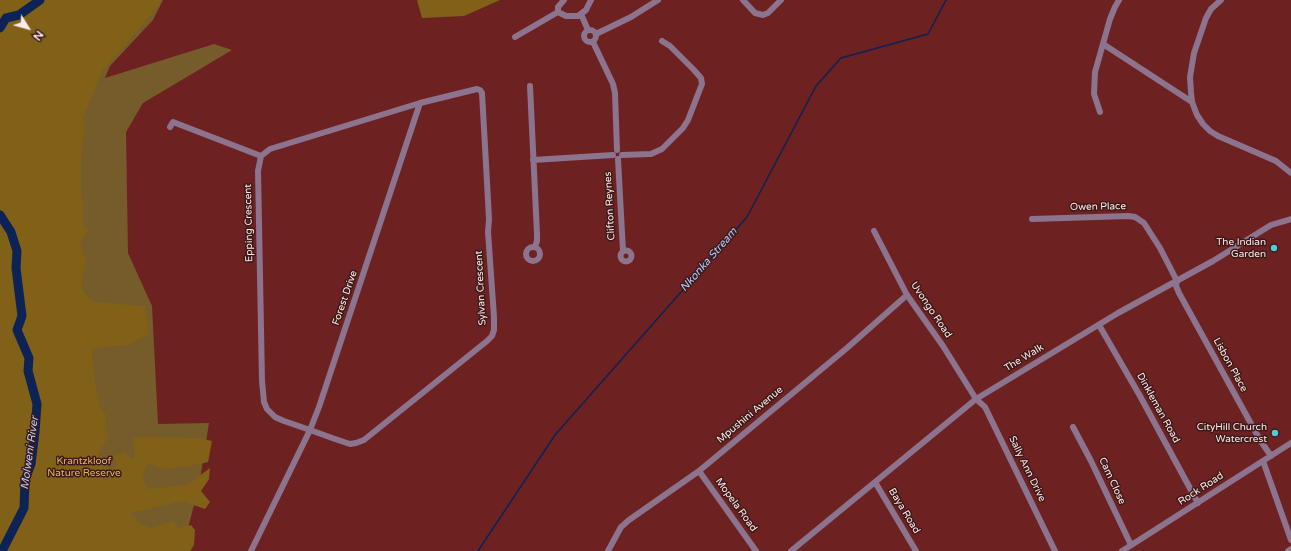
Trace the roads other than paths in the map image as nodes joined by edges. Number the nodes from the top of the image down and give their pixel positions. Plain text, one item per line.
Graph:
1 (564, 0) edge
2 (591, 0) edge
3 (658, 0) edge
4 (743, 0) edge
5 (781, 0) edge
6 (1119, 0) edge
7 (1221, 0) edge
8 (558, 12) junction
9 (581, 14) junction
10 (588, 30) junction
11 (596, 34) junction
12 (515, 37) dead end
13 (662, 41) dead end
14 (593, 42) junction
15 (1103, 44) junction
16 (530, 86) dead end
17 (1192, 102) junction
18 (420, 103) junction
19 (1100, 112) dead end
20 (170, 127) dead end
21 (617, 155) junction
22 (261, 156) junction
23 (533, 160) junction
24 (1291, 172) edge
25 (1032, 219) dead end
26 (1291, 219) edge
27 (874, 231) dead end
28 (535, 247) dead end
29 (623, 251) dead end
30 (1177, 281) junction
31 (907, 295) junction
32 (1099, 325) junction
33 (976, 399) junction
34 (1073, 427) dead end
35 (310, 430) junction
36 (1291, 443) edge
37 (1271, 456) junction
38 (1263, 462) junction
39 (699, 471) junction
40 (875, 482) junction
41 (1198, 503) junction
42 (1291, 540) edge
43 (1131, 545) junction
44 (1291, 549) edge
45 (251, 551) edge
46 (608, 551) edge
47 (756, 551) edge
48 (791, 551) edge
49 (916, 551) edge
50 (1056, 551) edge
51 (1122, 551) edge
52 (1288, 551) edge

1 - 8 street
2 - 9 street
3 - 11 street
4 - 5 street
6 - 15 street
7 - 17 street
8 - 9 street
8 - 12 street
9 - 10 street
10 - 11 street
10 - 14 street
11 - 14 street
13 - 21 street
14 - 21 street, Clifton Reynes
15 - 17 street
15 - 19 street
16 - 23 street
17 - 24 street
18 - 22 street
18 - 35 street, Forest Drive
18 - 35 street, Sylvan Crescent
20 - 22 street
21 - 23 street
21 - 29 street, Clifton Reynes
22 - 35 street, Epping Crescent
23 - 28 street
25 - 30 street, Owen Place
26 - 30 street, The Walk
27 - 31 street, Uvongo Road
30 - 32 street, The Walk
30 - 37 street, Lisbon Place
31 - 33 street, Uvongo Road
31 - 39 street, Mpushini Avenue
32 - 33 street, The Walk
32 - 41 street, Dinkleman Road
33 - 40 street, The Walk
33 - 50 street, Sally Ann Drive
34 - 43 street, Cam Close
35 - 45 street, Forest Drive
36 - 37 street, Rock Road
37 - 38 street, Rock Road
38 - 41 street, Rock Road
38 - 42 street
39 - 46 street, Mpushini Avenue
39 - 47 street, Mopela Road
40 - 48 street, The Walk
40 - 49 street, Baya Road
41 - 43 street, Rock Road
43 - 51 street, Rock Road
44 - 52 street

